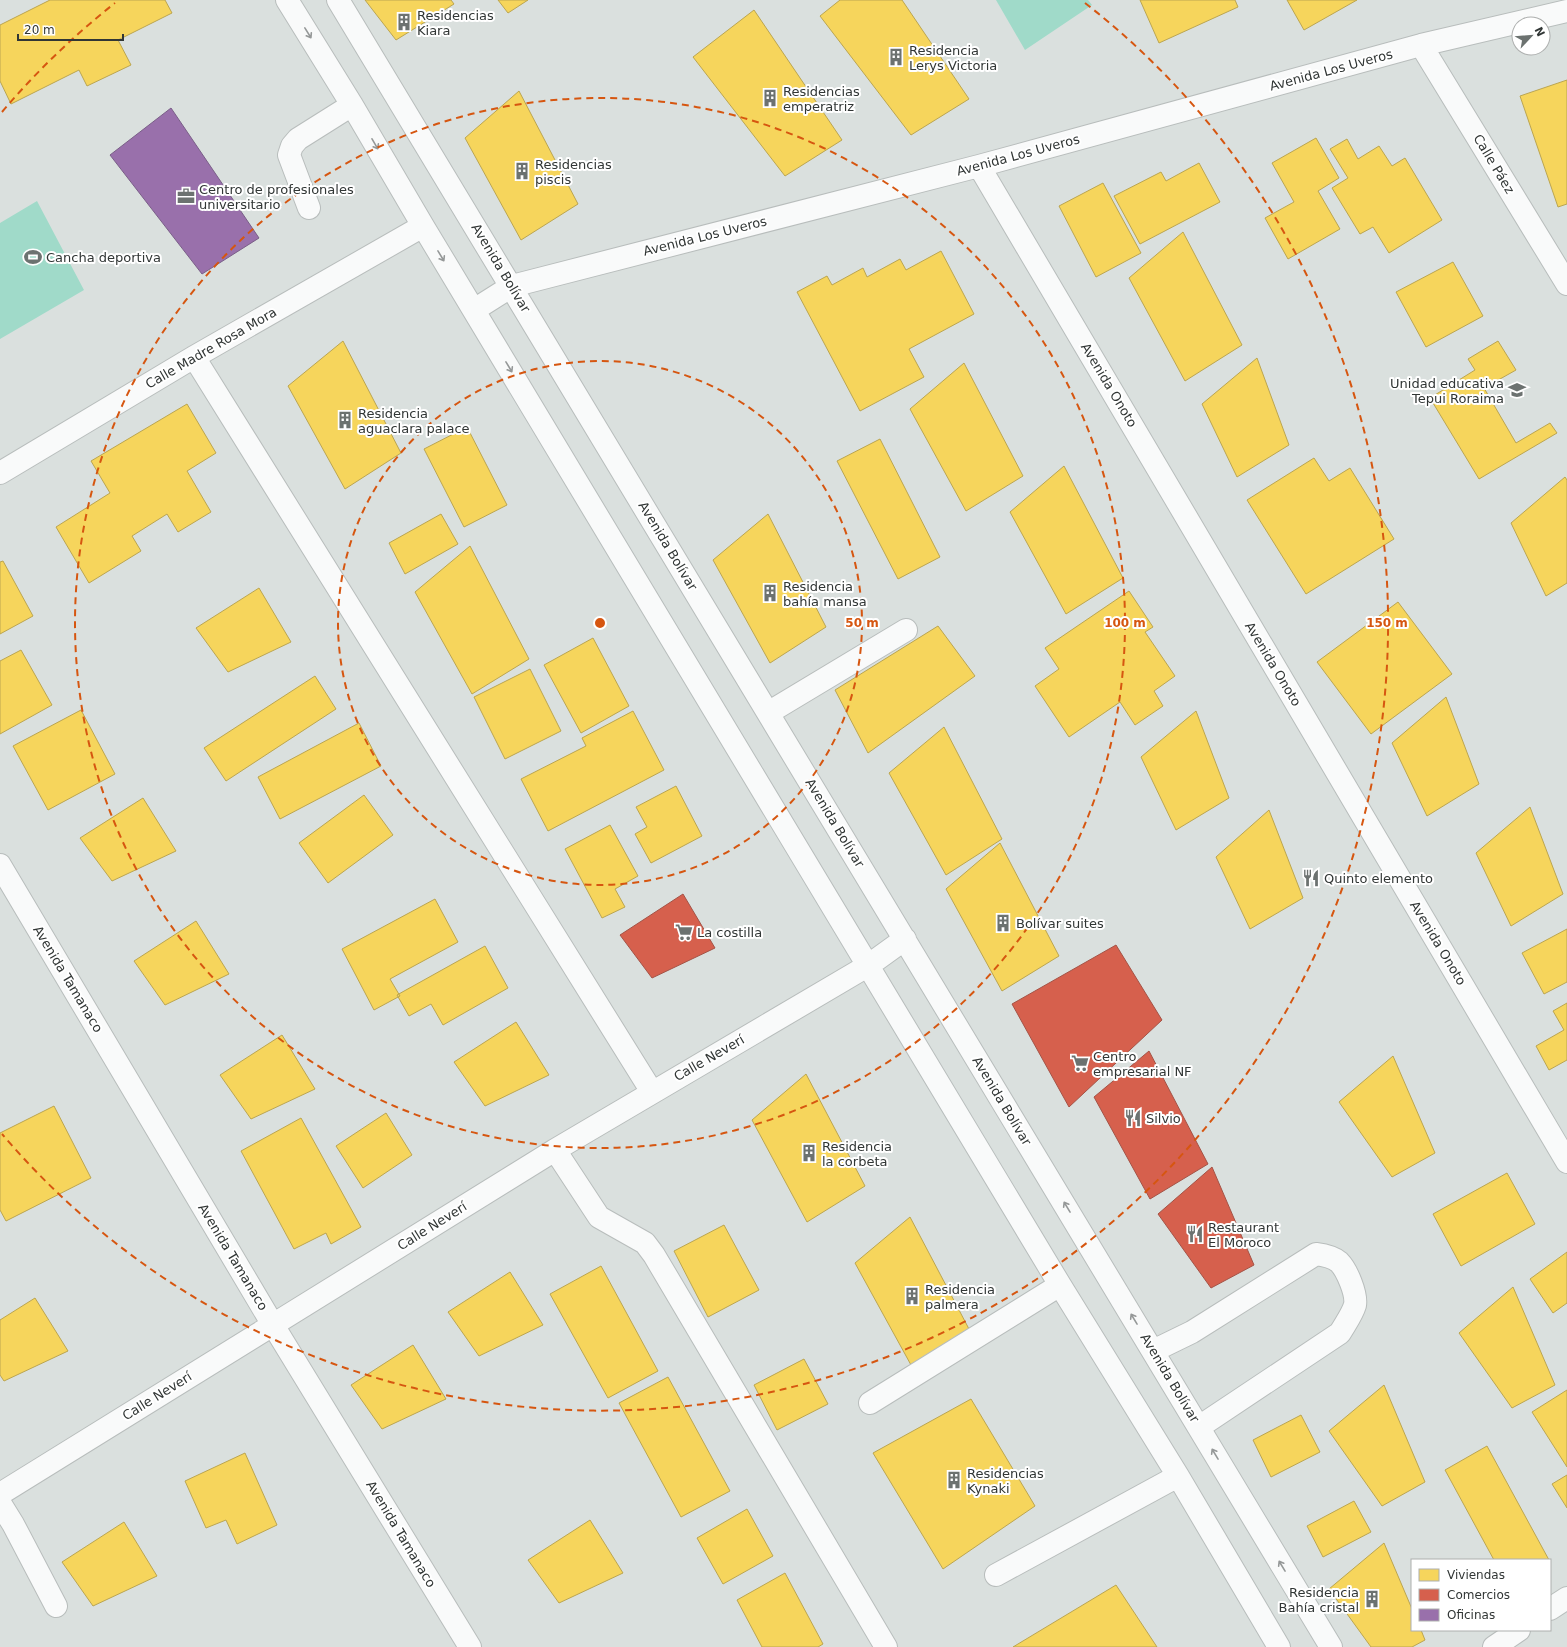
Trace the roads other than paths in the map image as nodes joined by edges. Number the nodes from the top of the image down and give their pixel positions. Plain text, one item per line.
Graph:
1 (287, 0) edge
2 (338, 0) edge
3 (1567, 11) edge
4 (1421, 45) junction
5 (352, 105) junction
6 (979, 166) junction
7 (309, 208) dead end
8 (423, 226) junction
9 (1567, 284) edge
10 (512, 286) junction
11 (474, 310) junction
12 (194, 357) junction
13 (0, 473) edge
14 (906, 630) dead end
15 (768, 713) junction
16 (0, 865) edge
17 (905, 939) junction
18 (869, 965) junction
19 (652, 1092) junction
20 (555, 1150) junction
21 (1567, 1162) edge
22 (1060, 1285) junction
23 (273, 1325) junction
24 (1153, 1351) junction
25 (870, 1403) dead end
26 (1199, 1427) junction
27 (1178, 1476) junction
28 (0, 1494) edge
29 (0, 1503) edge
30 (996, 1574) dead end
31 (1567, 1598) edge
32 (56, 1606) dead end
33 (1551, 1608) edge
34 (1518, 1631) edge
35 (470, 1647) edge
36 (886, 1647) edge
37 (1279, 1647) edge
38 (1331, 1647) edge
39 (1494, 1647) edge

1 -> 5 street
2 - 10 street, Avenida Bolívar
3 - 4 street, Avenida Los Uveros
4 - 6 street, Avenida Los Uveros
4 - 9 street, Calle Páez
5 - 7 street
5 -> 8 street
6 - 10 street, Avenida Los Uveros
6 - 21 street, Avenida Onoto
8 -> 11 street
8 - 12 street, Calle Madre Rosa Mora
10 - 11 street, Avenida Los Uveros
10 - 15 street, Avenida Bolívar
11 -> 18 street
12 - 13 street, Calle Madre Rosa Mora
12 - 19 street
14 - 15 street
15 - 17 street, Avenida Bolívar
16 - 23 street, Avenida Tamanaco
17 - 18 street, Calle Neverí
24 -> 17 street, Avenida Bolívar
18 - 19 street, Calle Neverí
18 - 22 street
19 - 20 street, Calle Neverí
20 - 23 street, Calle Neverí
20 - 36 street
22 - 25 street
22 - 27 street
23 - 28 street, Calle Neverí
23 - 35 street, Avenida Tamanaco
24 - 26 street, Avenida Bolívar
24 - 26 street
38 -> 26 street, Avenida Bolívar
27 - 30 street
27 - 37 street
29 - 32 street
31 - 33 street
34 - 39 street

